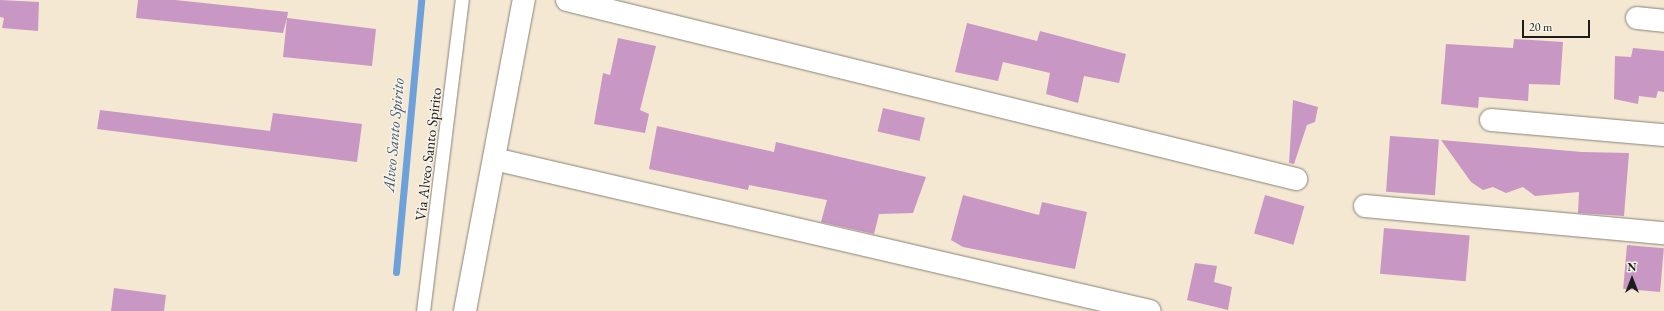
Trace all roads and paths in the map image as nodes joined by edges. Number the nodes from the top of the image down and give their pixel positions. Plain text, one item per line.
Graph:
1 (462, 0) edge
2 (524, 0) edge
3 (567, 0) edge
4 (1637, 18) dead end
5 (1664, 21) edge
6 (1491, 120) dead end
7 (1664, 136) edge
8 (494, 159) junction
9 (1296, 179) dead end
10 (1365, 206) dead end
11 (1664, 233) edge
12 (423, 311) edge
13 (465, 311) edge
14 (1150, 311) edge

1 - 12 lane, Via Alveo Santo Spirito
2 - 8 street
3 - 9 street
4 - 5 street
6 - 7 street
8 - 13 street
8 - 14 street
10 - 11 street

